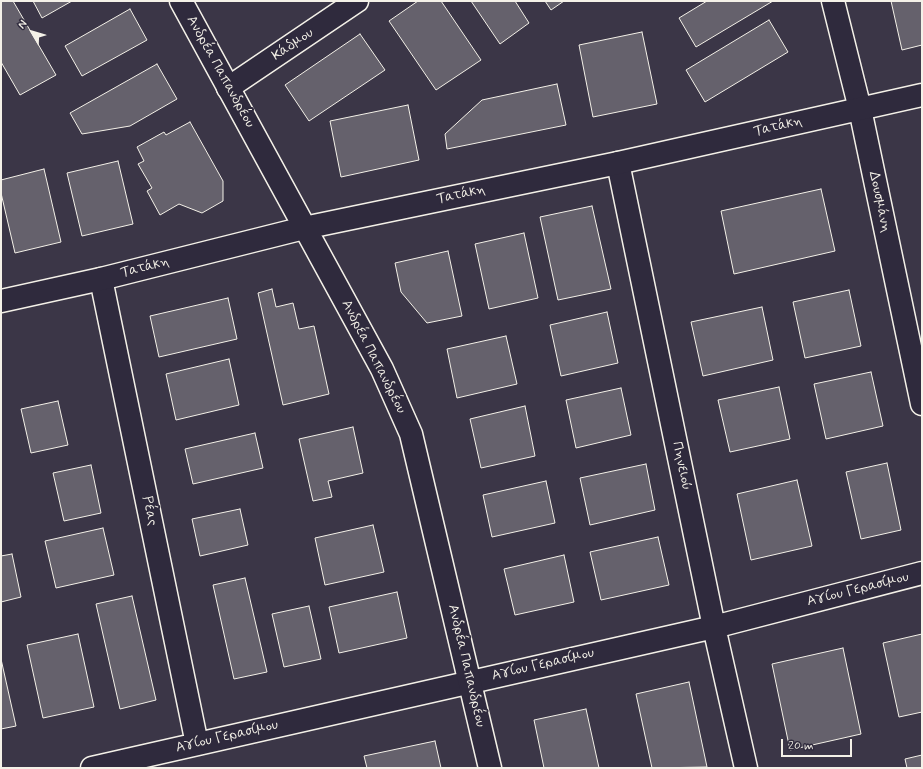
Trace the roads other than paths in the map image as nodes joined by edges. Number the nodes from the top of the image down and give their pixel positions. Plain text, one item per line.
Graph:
1 (181, 1) edge
2 (357, 1) edge
3 (833, 1) edge
4 (228, 88) junction
5 (922, 95) edge
6 (860, 109) junction
7 (618, 163) junction
8 (304, 228) junction
9 (101, 279) junction
10 (1, 301) edge
11 (922, 404) edge
12 (922, 573) edge
13 (714, 627) junction
14 (469, 682) junction
15 (197, 744) junction
16 (92, 768) edge
17 (490, 768) edge
18 (746, 768) edge

1 - 4 street, Ανδρέα Παπανδρέου
2 - 4 street, Κάδμου
3 - 6 street, Δουσμάνη
4 - 8 street, Ανδρέα Παπανδρέου
5 - 6 street, Τατάκη
6 - 7 street, Τατάκη
6 - 11 street, Δουσμάνη
7 - 8 street, Τατάκη
7 - 13 street, Πηνειού
8 - 9 street, Τατάκη
8 - 14 street, Ανδρέα Παπανδρέου
9 - 10 street, Τατάκη
9 - 15 street, Ρέας
12 - 13 street, Αγίου Γερασίμου
13 - 14 street, Αγίου Γερασίμου
13 - 18 street, Πηνειού
14 - 15 street, Αγίου Γερασίμου
14 - 17 street, Ανδρέα Παπανδρέου
15 - 16 street, Αγίου Γερασίμου

